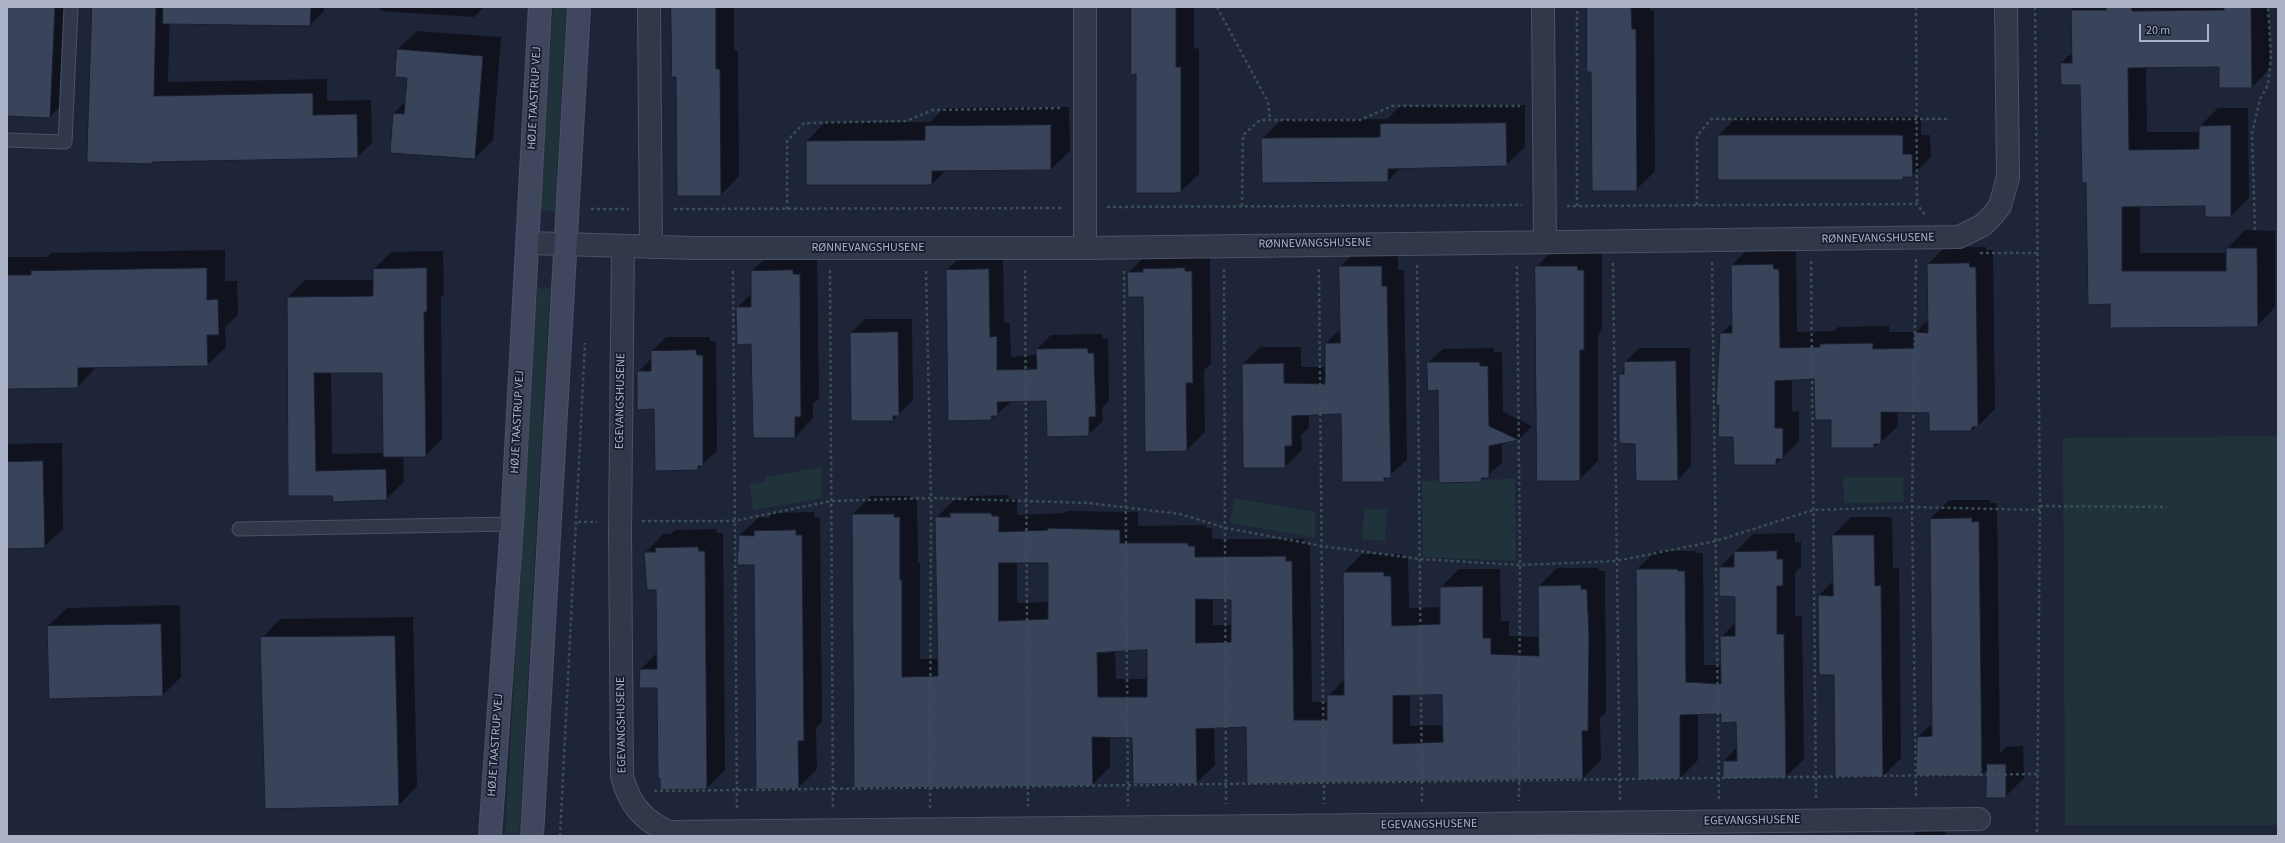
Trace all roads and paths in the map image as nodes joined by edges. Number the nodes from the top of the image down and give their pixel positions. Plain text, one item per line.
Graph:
1 (71, 7) edge
2 (540, 7) edge
3 (579, 7) edge
4 (649, 7) edge
5 (1085, 7) edge
6 (1218, 7) edge
7 (1543, 7) edge
8 (1577, 7) edge
9 (1916, 7) edge
10 (2006, 7) edge
11 (2035, 7) edge
12 (2268, 7) edge
13 (1544, 106) junction
14 (1085, 107) junction
15 (1916, 119) junction
16 (1949, 119) dead end
17 (1270, 120) junction
18 (7, 140) edge
19 (591, 202) dead end
20 (1917, 204) junction
21 (1545, 205) junction
22 (1697, 205) junction
23 (1242, 206) junction
24 (1577, 206) junction
25 (1085, 207) junction
26 (591, 209) junction
27 (787, 209) junction
28 (651, 210) junction
29 (2255, 230) dead end
30 (1942, 238) junction
31 (1811, 239) junction
32 (1917, 239) junction
33 (1612, 240) junction
34 (1712, 240) junction
35 (1517, 241) junction
36 (1545, 241) junction
37 (528, 243) junction
38 (1417, 243) junction
39 (566, 244) junction
40 (589, 245) junction
41 (1319, 245) junction
42 (1224, 246) junction
43 (623, 247) junction
44 (651, 247) junction
45 (1124, 247) junction
46 (733, 248) junction
47 (830, 248) junction
48 (926, 248) junction
49 (1024, 248) junction
50 (1085, 248) junction
51 (585, 340) dead end
52 (931, 498) junction
53 (831, 501) junction
54 (1026, 501) junction
55 (2040, 506) junction
56 (1126, 507) junction
57 (1912, 507) junction
58 (2167, 507) dead end
59 (1813, 510) junction
60 (2040, 510) junction
61 (734, 521) junction
62 (578, 522) junction
63 (620, 522) junction
64 (512, 524) junction
65 (1226, 528) junction
66 (239, 529) dead end
67 (1716, 541) junction
68 (1322, 546) junction
69 (1420, 559) junction
70 (1616, 560) junction
71 (1520, 565) junction
72 (1916, 774) junction
73 (2038, 774) junction
74 (1719, 776) junction
75 (1816, 777) junction
76 (1620, 778) junction
77 (1421, 781) junction
78 (1519, 781) junction
79 (1324, 783) junction
80 (1226, 784) junction
81 (930, 786) junction
82 (1128, 786) junction
83 (1028, 787) junction
84 (736, 789) junction
85 (833, 789) junction
86 (650, 791) dead end
87 (1979, 819) dead end
88 (1816, 820) junction
89 (1917, 820) junction
90 (1719, 822) junction
91 (1620, 823) junction
92 (1519, 824) junction
93 (1422, 825) junction
94 (1324, 826) junction
95 (1226, 827) junction
96 (1128, 828) junction
97 (1028, 829) junction
98 (930, 830) junction
99 (833, 831) junction
100 (737, 832) junction
101 (490, 836) edge
102 (532, 836) edge
103 (560, 836) edge
104 (2037, 836) edge

1 - 18 lane
2 - 37 street, HØJE TAASTRUP VEJ
3 - 39 street
4 - 28 street
5 - 14 street
6 - 17 path
7 - 13 street
8 - 24 path
9 - 15 path
10 - 30 street, RØNNEVANGSHUSENE
11 - 55 path
12 - 29 path
13 - 17 path
13 - 21 street
14 - 25 street
14 - 27 path
15 - 16 path
15 - 20 path
15 - 22 path
17 - 23 path
19 - 26 path
20 - 22 path
20 - 30 path
21 - 23 path
21 - 24 path
21 - 36 street
22 - 24 path
23 - 25 path
25 - 27 path
25 - 50 street
26 - 28 path
26 - 40 path
27 - 28 path
28 - 44 street
30 - 32 street, RØNNEVANGSHUSENE
31 - 32 street, RØNNEVANGSHUSENE
31 - 34 street, RØNNEVANGSHUSENE
31 - 59 path
32 - 57 path
33 - 34 street, RØNNEVANGSHUSENE
33 - 36 street, RØNNEVANGSHUSENE
33 - 70 path
34 - 67 path
35 - 36 street, RØNNEVANGSHUSENE
35 - 38 street, RØNNEVANGSHUSENE
35 - 71 path
37 - 39 street, RØNNEVANGSHUSENE
37 - 64 street, HØJE TAASTRUP VEJ
38 - 41 street, RØNNEVANGSHUSENE
38 - 69 path
39 - 40 street, RØNNEVANGSHUSENE
39 - 102 street
40 - 43 street, RØNNEVANGSHUSENE
41 - 42 street, RØNNEVANGSHUSENE
41 - 68 path
42 - 45 street, RØNNEVANGSHUSENE
42 - 65 path
43 - 44 street, RØNNEVANGSHUSENE
43 - 63 street, EGEVANGSHUSENE
44 - 46 street, RØNNEVANGSHUSENE
45 - 50 street, RØNNEVANGSHUSENE
45 - 56 path
46 - 47 street, RØNNEVANGSHUSENE
46 - 61 path
47 - 48 street, RØNNEVANGSHUSENE
47 - 53 path
48 - 49 street, RØNNEVANGSHUSENE
48 - 52 path
49 - 50 street, RØNNEVANGSHUSENE
49 - 54 path
51 - 62 path
52 - 53 path
52 - 54 path
52 - 81 path
53 - 61 path
53 - 85 path
54 - 56 path
54 - 83 path
55 - 58 path
55 - 60 path
56 - 65 path
56 - 82 path
57 - 59 path
57 - 60 path
57 - 72 path
59 - 67 path
59 - 75 path
60 - 73 path
61 - 63 path
61 - 84 path
62 - 63 path
62 - 103 path
63 - 100 street, EGEVANGSHUSENE
64 - 66 lane
64 - 101 street, HØJE TAASTRUP VEJ
65 - 68 path
65 - 80 path
67 - 70 path
67 - 74 path
68 - 69 path
68 - 79 path
69 - 71 path
69 - 77 path
70 - 71 path
70 - 76 path
71 - 78 path
72 - 73 path
72 - 75 path
72 - 89 path
73 - 104 path
74 - 75 path
74 - 76 path
74 - 90 path
75 - 88 path
76 - 78 path
76 - 91 path
77 - 78 path
77 - 79 path
77 - 93 path
78 - 92 path
79 - 80 path
79 - 94 path
80 - 82 path
80 - 95 path
81 - 83 path
81 - 85 path
81 - 98 path
82 - 83 path
82 - 96 path
83 - 97 path
84 - 85 path
84 - 86 path
84 - 100 path
85 - 99 path
87 - 89 street, EGEVANGSHUSENE
88 - 89 street, EGEVANGSHUSENE
88 - 90 street, EGEVANGSHUSENE
90 - 91 street, EGEVANGSHUSENE
91 - 92 street, EGEVANGSHUSENE
92 - 93 street, EGEVANGSHUSENE
93 - 94 street, EGEVANGSHUSENE
94 - 95 street, EGEVANGSHUSENE
95 - 96 street, EGEVANGSHUSENE
96 - 97 street, EGEVANGSHUSENE
97 - 98 street, EGEVANGSHUSENE
98 - 99 street, EGEVANGSHUSENE
99 - 100 street, EGEVANGSHUSENE

